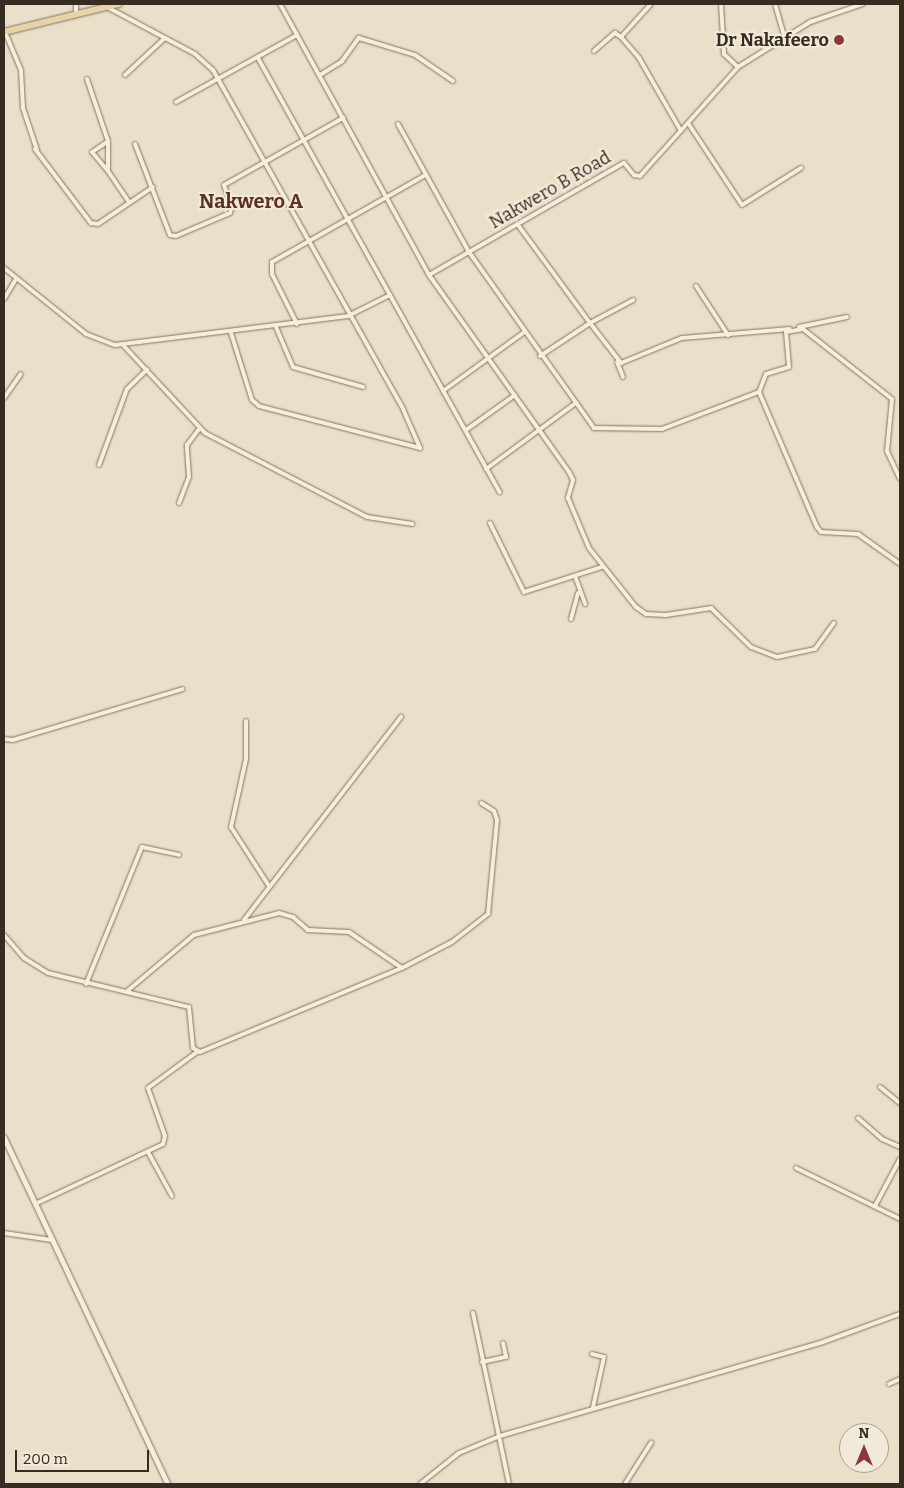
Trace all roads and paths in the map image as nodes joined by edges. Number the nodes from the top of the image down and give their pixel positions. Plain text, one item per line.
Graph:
1 (119, 4) edge
2 (280, 4) edge
3 (651, 4) edge
4 (721, 4) edge
5 (775, 4) edge
6 (863, 4) edge
7 (78, 7) edge
8 (107, 7) junction
9 (4, 32) edge
10 (297, 35) junction
11 (621, 37) junction
12 (164, 38) junction
13 (786, 38) junction
14 (594, 51) dead end
15 (258, 58) junction
16 (738, 67) junction
17 (125, 75) dead end
18 (320, 75) junction
19 (87, 79) dead end
20 (218, 80) junction
21 (452, 81) dead end
22 (176, 102) dead end
23 (343, 118) junction
24 (688, 123) junction
25 (398, 124) dead end
26 (681, 131) junction
27 (108, 141) junction
28 (304, 141) junction
29 (135, 144) dead end
30 (263, 164) junction
31 (801, 168) dead end
32 (108, 171) junction
33 (426, 175) junction
34 (153, 187) junction
35 (388, 197) junction
36 (130, 202) junction
37 (347, 218) junction
38 (518, 225) junction
39 (306, 242) junction
40 (469, 252) junction
41 (4, 268) edge
42 (429, 275) junction
43 (16, 279) junction
44 (696, 286) dead end
45 (390, 295) junction
46 (4, 299) edge
47 (633, 300) dead end
48 (348, 316) junction
49 (847, 317) dead end
50 (590, 323) junction
51 (296, 324) junction
52 (276, 327) junction
53 (231, 333) junction
54 (523, 333) junction
55 (728, 335) junction
56 (123, 345) junction
57 (540, 356) junction
58 (488, 360) junction
59 (617, 362) junction
60 (147, 370) junction
61 (21, 374) dead end
62 (623, 377) dead end
63 (363, 388) dead end
64 (443, 392) junction
65 (759, 392) junction
66 (515, 395) junction
67 (4, 398) edge
68 (900, 400) edge
69 (576, 403) junction
70 (894, 404) junction
71 (200, 428) junction
72 (466, 430) junction
73 (539, 432) junction
74 (99, 465) dead end
75 (486, 469) junction
76 (900, 479) edge
77 (500, 492) dead end
78 (179, 503) dead end
79 (490, 523) dead end
80 (412, 524) dead end
81 (900, 564) edge
82 (602, 567) junction
83 (575, 576) junction
84 (578, 593) junction
85 (585, 604) dead end
86 (572, 619) dead end
87 (834, 623) dead end
88 (183, 689) dead end
89 (401, 717) dead end
90 (246, 721) dead end
91 (4, 739) edge
92 (481, 803) dead end
93 (179, 855) dead end
94 (269, 886) junction
95 (244, 920) junction
96 (4, 935) edge
97 (402, 968) junction
98 (86, 984) junction
99 (126, 992) junction
100 (197, 1052) junction
101 (880, 1087) dead end
102 (900, 1103) edge
103 (858, 1118) dead end
104 (4, 1137) edge
105 (900, 1147) edge
106 (148, 1152) junction
107 (900, 1159) edge
108 (796, 1168) dead end
109 (172, 1196) dead end
110 (34, 1204) junction
111 (875, 1206) junction
112 (900, 1219) edge
113 (4, 1233) edge
114 (51, 1240) junction
115 (473, 1313) dead end
116 (900, 1314) edge
117 (503, 1343) dead end
118 (592, 1354) dead end
119 (482, 1362) junction
120 (900, 1379) edge
121 (889, 1384) dead end
122 (593, 1407) junction
123 (500, 1436) junction
124 (651, 1443) dead end
125 (168, 1484) edge
126 (420, 1484) edge
127 (509, 1484) edge
128 (625, 1484) edge

1 - 8 main road
2 - 10 street
3 - 11 street
4 - 16 street
5 - 13 street
6 - 13 street
7 - 8 main road
7 - 9 main road
8 - 12 street
9 - 36 street
10 - 15 street
10 - 18 street
11 - 14 street
11 - 26 street
12 - 17 street
12 - 20 street
13 - 16 street
15 - 20 street
15 - 28 street
16 - 24 street
18 - 21 street
18 - 23 street
19 - 27 street
20 - 22 street
20 - 30 street
23 - 28 street
23 - 35 street
24 - 26 street
24 - 31 street
25 - 33 street
26 - 38 street, Nakwero B Road
27 - 32 street
27 - 32 street
28 - 30 street
28 - 37 street
29 - 34 street
30 - 34 street
30 - 39 street
32 - 36 street
33 - 35 street
33 - 40 street
34 - 36 street
35 - 37 street
35 - 42 street
37 - 39 street
37 - 45 street
38 - 40 street, Nakwero B Road
38 - 50 street
39 - 48 street
39 - 51 street
40 - 42 street, Nakwero B Road
40 - 54 street
41 - 43 street
42 - 58 street
43 - 46 street
43 - 56 street
44 - 55 street
45 - 48 street
45 - 64 street
47 - 50 street
48 - 51 street
48 - 53 street
49 - 55 street
50 - 57 street
50 - 59 street
51 - 52 street
52 - 53 street
52 - 63 street
53 - 56 street
54 - 57 street
54 - 58 street
55 - 59 street
56 - 60 street
57 - 69 street
58 - 64 street
58 - 66 street
59 - 62 street
60 - 71 street
60 - 74 street
61 - 67 street
64 - 72 street
65 - 69 street
65 - 70 street
65 - 81 street
66 - 72 street
66 - 73 street
68 - 70 street
69 - 73 street
70 - 76 street
71 - 78 street
71 - 80 street
72 - 75 street
73 - 75 street
73 - 82 street
75 - 77 street
79 - 83 street
82 - 83 street
82 - 87 street
83 - 84 street
84 - 85 street
84 - 86 street
88 - 91 street
89 - 94 street
90 - 94 street
92 - 97 street
93 - 98 street
94 - 95 street
95 - 97 street
95 - 99 street
96 - 98 street
97 - 100 street
98 - 99 street
99 - 100 street
100 - 106 street
101 - 102 street
103 - 105 street
104 - 110 street
106 - 109 street
106 - 110 street
107 - 111 street
108 - 111 street
110 - 114 street
111 - 112 street
113 - 114 street
114 - 125 street
115 - 119 street
116 - 122 street
117 - 119 street
118 - 122 street
119 - 123 street
120 - 121 street
122 - 123 street
123 - 126 street
123 - 127 street
124 - 128 street

